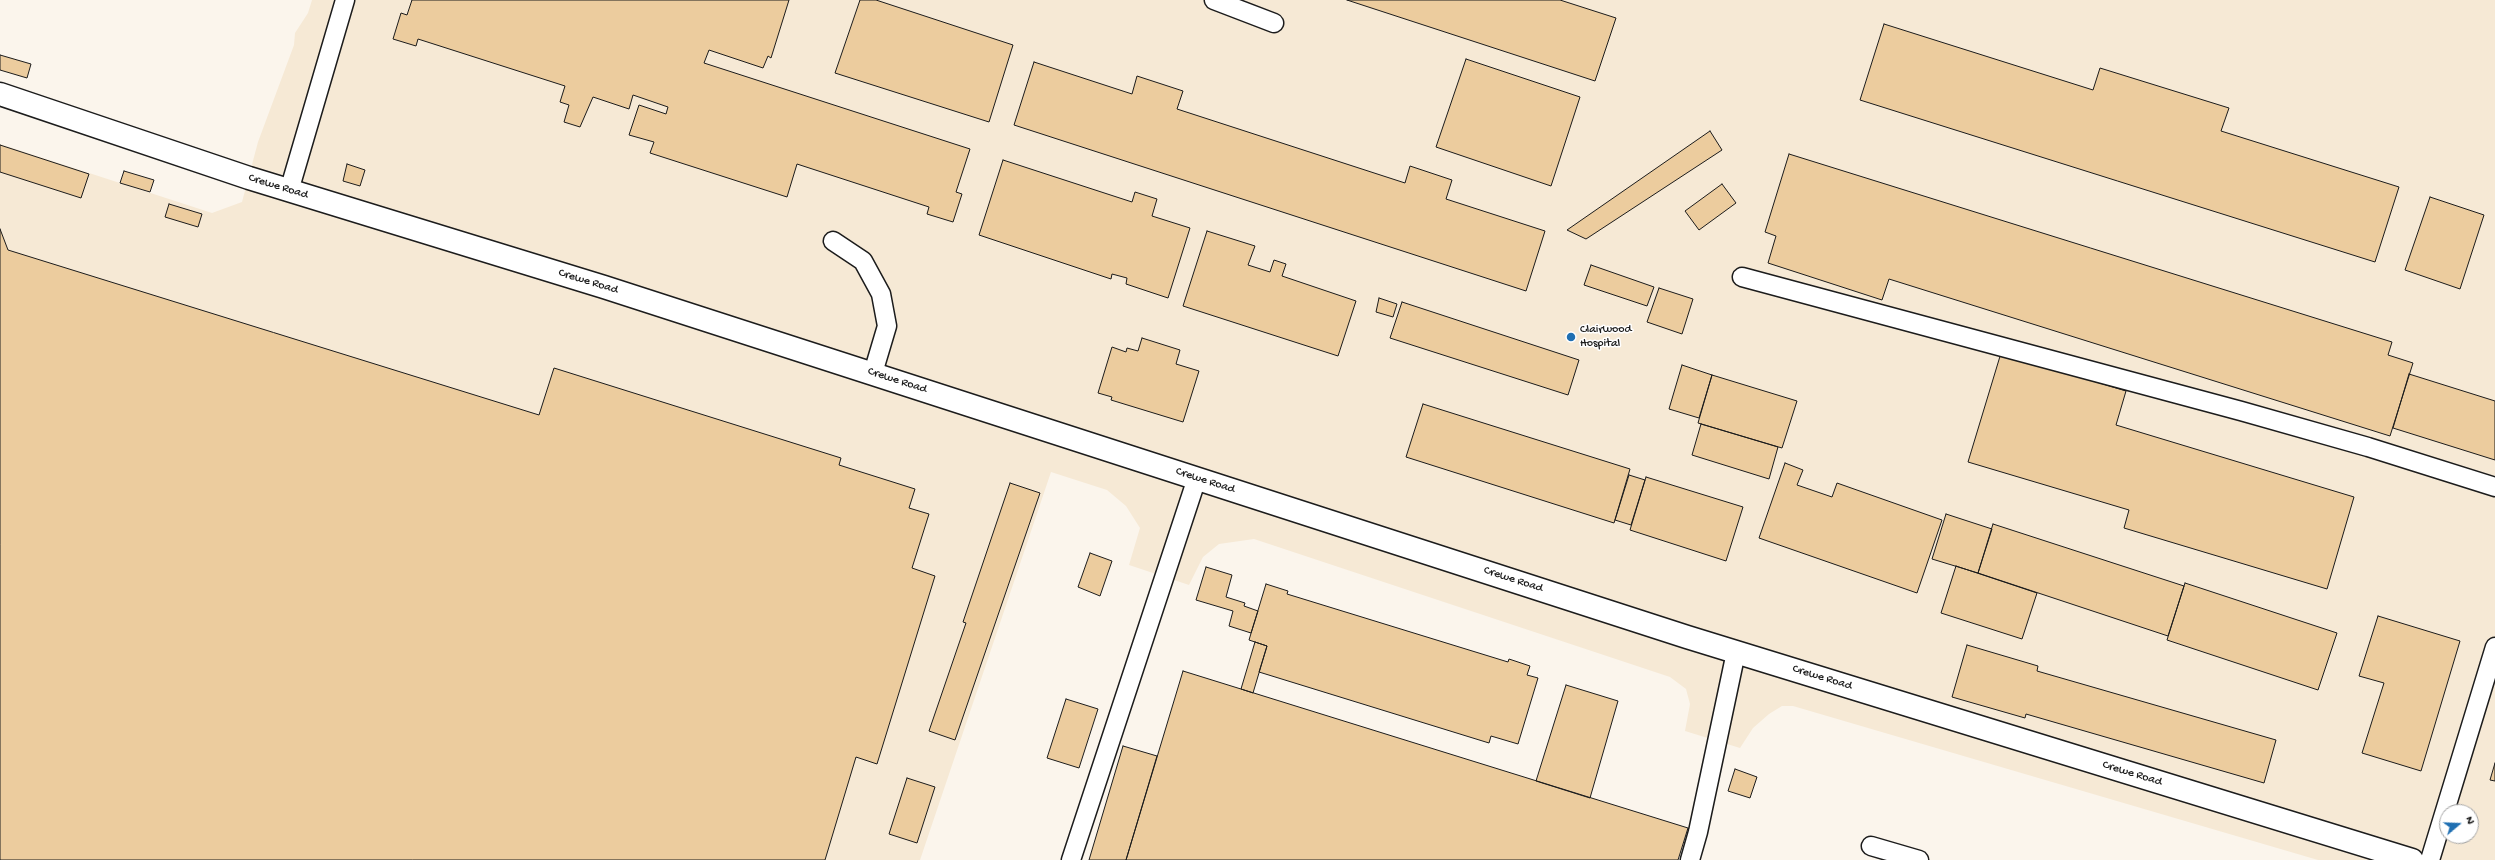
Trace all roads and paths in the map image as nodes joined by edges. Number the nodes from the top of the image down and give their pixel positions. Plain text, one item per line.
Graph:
1 (345, 0) edge
2 (1214, 0) edge
3 (1274, 23) dead end
4 (0, 94) edge
5 (289, 191) junction
6 (833, 241) dead end
7 (1742, 277) dead end
8 (873, 374) junction
9 (1197, 478) junction
10 (2495, 486) edge
11 (2495, 647) edge
12 (1736, 652) junction
13 (1871, 846) dead end
14 (1071, 860) edge
15 (1690, 860) edge
16 (1919, 860) edge
17 (2412, 860) edge
18 (2430, 860) edge

1 - 5 lane
2 - 3 lane
4 - 5 street, Crewe Road
5 - 8 street, Crewe Road
6 - 8 lane
7 - 10 lane
8 - 9 street, Crewe Road
9 - 12 street, Crewe Road
9 - 14 lane
11 - 18 lane
12 - 15 lane
12 - 17 street, Crewe Road
13 - 16 lane

